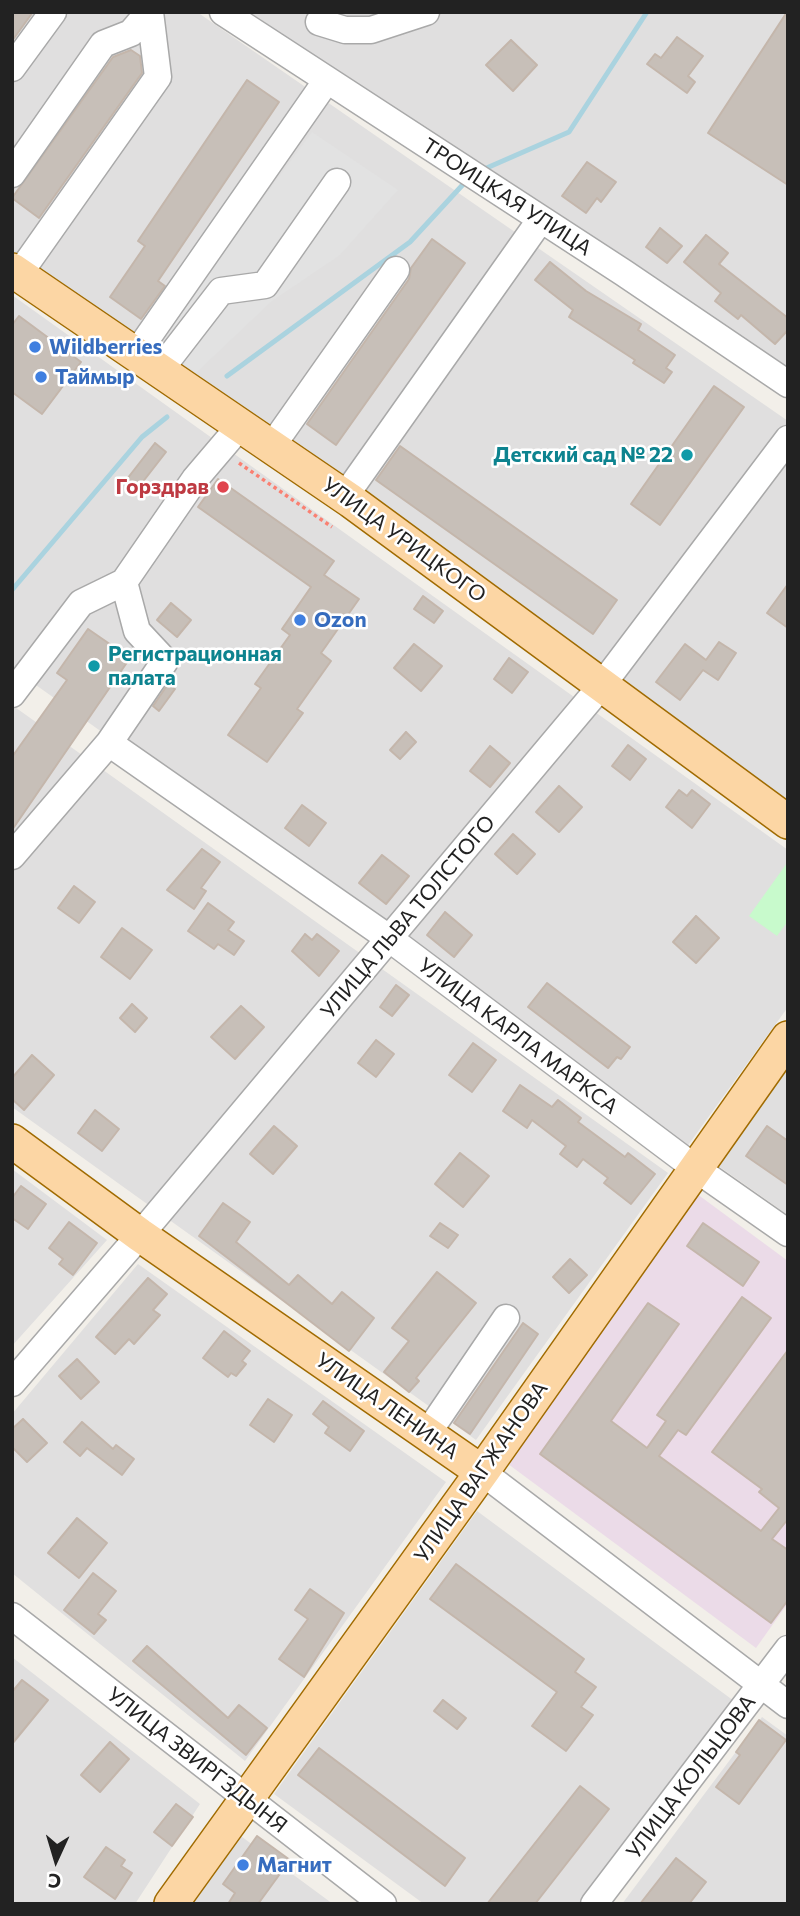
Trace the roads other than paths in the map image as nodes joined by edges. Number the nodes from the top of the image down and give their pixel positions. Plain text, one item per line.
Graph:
1 (53, 12) edge
2 (149, 12) edge
3 (223, 12) edge
4 (426, 12) edge
5 (323, 17) edge
6 (383, 19) edge
7 (291, 56) junction
8 (12, 68) edge
9 (327, 80) junction
10 (12, 174) edge
11 (337, 183) dead end
12 (541, 219) junction
13 (396, 270) dead end
14 (16, 272) edge
15 (148, 362) junction
16 (788, 384) edge
17 (241, 425) junction
18 (788, 439) edge
19 (272, 446) junction
20 (345, 496) junction
21 (124, 582) junction
22 (15, 684) edge
23 (602, 685) junction
24 (109, 743) junction
25 (788, 822) edge
26 (12, 856) edge
27 (390, 939) junction
28 (788, 1038) edge
29 (12, 1141) edge
30 (695, 1168) junction
31 (788, 1233) edge
32 (140, 1235) junction
33 (506, 1318) dead end
34 (12, 1383) edge
35 (427, 1434) junction
36 (482, 1472) junction
37 (12, 1616) edge
38 (788, 1649) edge
39 (762, 1685) junction
40 (788, 1705) edge
41 (248, 1800) junction
42 (171, 1904) edge
43 (383, 1904) edge
44 (594, 1904) edge

1 - 8 street
2 - 10 street
2 - 14 street
3 - 7 street, ТРОИЦКАЯ УЛИЦА
4 - 6 street
5 - 6 street
5 - 7 street
7 - 9 street, ТРОИЦКАЯ УЛИЦА
9 - 12 street, ТРОИЦКАЯ УЛИЦА
9 - 15 street
11 - 15 street
12 - 16 street, ТРОИЦКАЯ УЛИЦА
12 - 20 street
13 - 19 street
14 - 15 main road, УЛИЦА УРИЦКОГО
15 - 17 main road, УЛИЦА УРИЦКОГО
17 - 19 main road, УЛИЦА УРИЦКОГО
17 - 21 street
18 - 23 street, УЛИЦА ЛЬВА ТОЛСТОГО
19 - 20 main road, УЛИЦА УРИЦКОГО
20 - 23 main road, УЛИЦА УРИЦКОГО
21 - 22 street
21 - 24 street
23 - 25 main road, УЛИЦА УРИЦКОГО
23 - 27 street, УЛИЦА ЛЬВА ТОЛСТОГО
24 - 26 street
24 - 27 street, УЛИЦА КАРЛА МАРКСА
27 - 30 street, УЛИЦА КАРЛА МАРКСА
27 - 32 street, УЛИЦА ЛЬВА ТОЛСТОГО
28 - 30 main road, УЛИЦА ВАГЖАНОВА
29 - 32 main road, УЛИЦА ЛЕНИНА
30 - 31 street, УЛИЦА КАРЛА МАРКСА
30 - 36 main road, УЛИЦА ВАГЖАНОВА
32 - 34 street, УЛИЦА ЛЬВА ТОЛСТОГО
32 - 35 main road, УЛИЦА ЛЕНИНА
33 - 35 street
35 - 36 main road, УЛИЦА ЛЕНИНА
36 - 39 street, УЛИЦА ЛЕНИНА
36 - 41 main road, УЛИЦА ВАГЖАНОВА
37 - 41 street, УЛИЦА ЗВИРГЗДЫНЯ
38 - 39 street, УЛИЦА КОЛЬЦОВА
39 - 40 street, УЛИЦА ЛЕНИНА
39 - 44 street, УЛИЦА КОЛЬЦОВА
41 - 42 main road, УЛИЦА ВАГЖАНОВА
41 - 43 street, УЛИЦА ЗВИРГЗДЫНЯ

